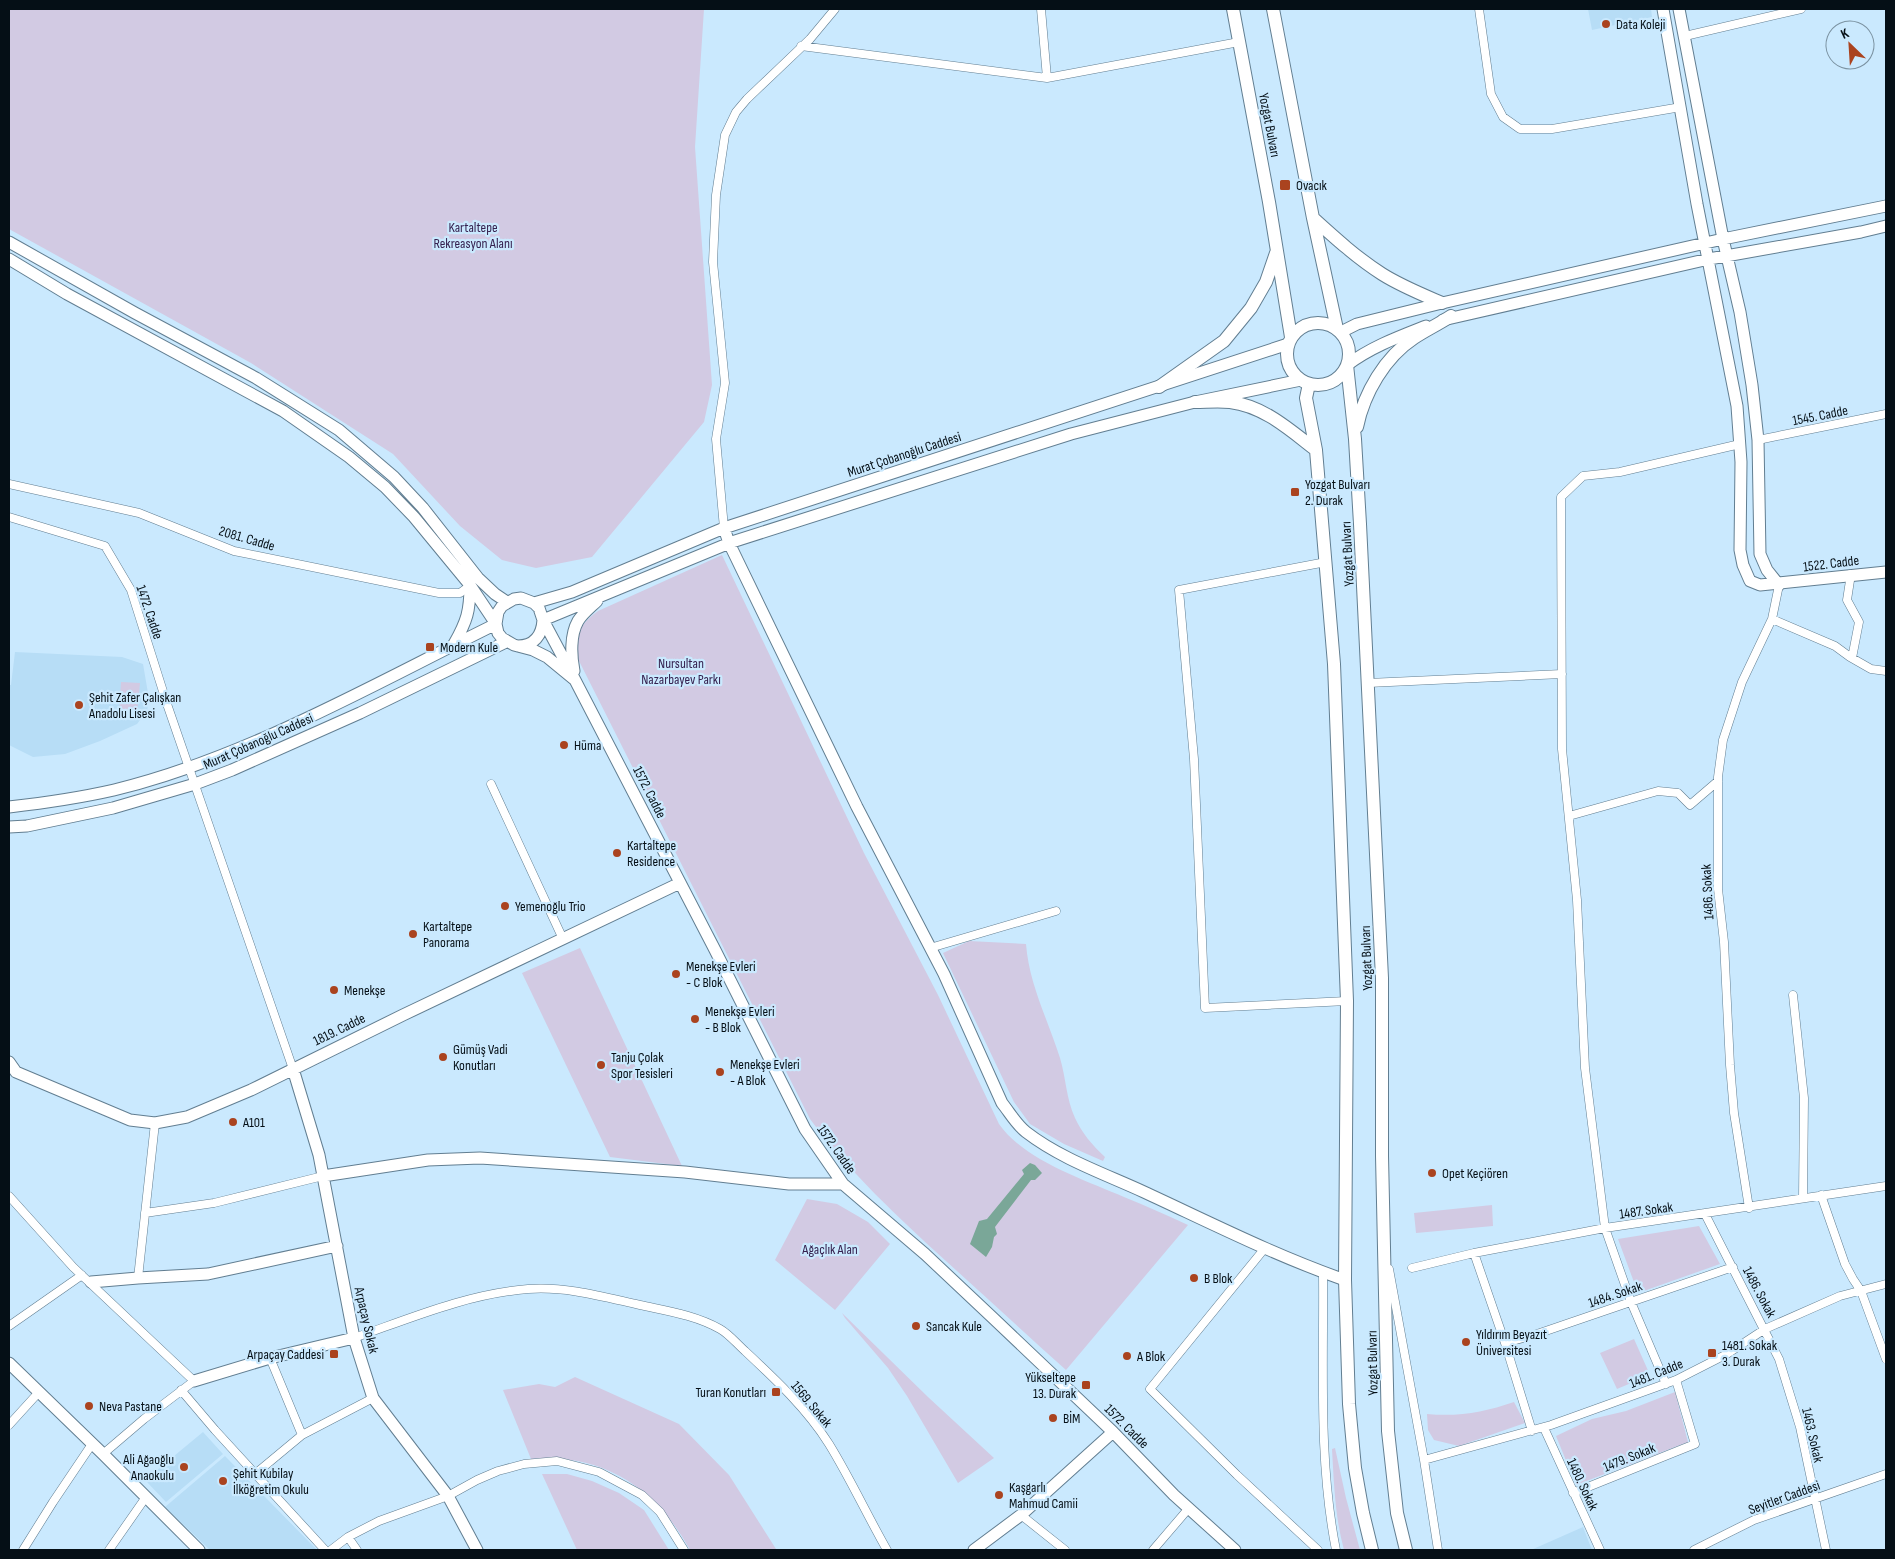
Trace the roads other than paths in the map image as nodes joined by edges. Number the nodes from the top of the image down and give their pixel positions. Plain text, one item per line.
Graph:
1 (835, 9) edge
2 (1041, 9) edge
3 (1233, 9) edge
4 (1273, 9) edge
5 (1479, 9) edge
6 (1663, 9) edge
7 (1679, 9) edge
8 (1801, 9) edge
9 (1685, 36) junction
10 (1239, 42) junction
11 (801, 46) junction
12 (1047, 78) junction
13 (1681, 107) junction
14 (1886, 206) edge
15 (1313, 218) junction
16 (1886, 226) edge
17 (1723, 240) junction
18 (9, 242) edge
19 (1706, 244) junction
20 (1277, 250) junction
21 (1727, 256) junction
22 (9, 259) edge
23 (1709, 259) junction
24 (1442, 303) junction
25 (1451, 316) junction
26 (1339, 331) junction
27 (1290, 341) junction
28 (1347, 365) junction
29 (1305, 382) junction
30 (1158, 387) junction
31 (1195, 402) junction
32 (1886, 414) edge
33 (1354, 439) junction
34 (1758, 440) junction
35 (1740, 444) junction
36 (1316, 450) junction
37 (9, 484) edge
38 (9, 517) edge
39 (724, 528) junction
40 (729, 543) junction
41 (1326, 562) junction
42 (1886, 572) edge
43 (1851, 574) junction
44 (474, 582) junction
45 (1779, 584) junction
46 (601, 597) junction
47 (507, 602) junction
48 (534, 603) junction
49 (1772, 619) junction
50 (543, 620) junction
51 (496, 624) junction
52 (454, 644) junction
53 (510, 644) junction
54 (1852, 658) junction
55 (1886, 671) edge
56 (1562, 674) junction
57 (575, 680) junction
58 (1368, 683) junction
59 (189, 767) junction
60 (1718, 781) junction
61 (195, 784) junction
62 (491, 784) dead end
63 (9, 807) edge
64 (1568, 816) junction
65 (9, 827) edge
66 (680, 883) junction
67 (1056, 912) dead end
68 (563, 939) junction
69 (930, 948) junction
70 (1793, 995) dead end
71 (1347, 1001) junction
72 (11, 1067) edge
73 (293, 1069) junction
74 (155, 1123) junction
75 (323, 1176) junction
76 (843, 1184) junction
77 (1886, 1186) edge
78 (1821, 1195) junction
79 (1803, 1198) junction
80 (10, 1200) edge
81 (1749, 1208) junction
82 (145, 1213) junction
83 (1705, 1214) junction
84 (1605, 1228) junction
85 (1384, 1243) junction
86 (336, 1246) junction
87 (1265, 1248) junction
88 (1474, 1254) junction
89 (1732, 1267) junction
90 (1412, 1268) dead end
91 (1323, 1273) junction
92 (138, 1278) junction
93 (86, 1279) junction
94 (1345, 1280) junction
95 (1886, 1284) edge
96 (1861, 1291) junction
97 (1631, 1302) junction
98 (9, 1326) edge
99 (1765, 1329) junction
100 (354, 1338) junction
101 (1505, 1343) junction
102 (270, 1358) junction
103 (1886, 1359) edge
104 (9, 1363) edge
105 (194, 1380) junction
106 (1676, 1380) junction
107 (1666, 1384) junction
108 (181, 1390) junction
109 (39, 1392) junction
110 (373, 1398) junction
111 (9, 1425) edge
112 (1544, 1428) junction
113 (1532, 1431) junction
114 (1113, 1432) junction
115 (302, 1436) junction
116 (92, 1444) junction
117 (104, 1454) junction
118 (1424, 1460) junction
119 (255, 1474) junction
120 (1886, 1474) edge
121 (1573, 1493) junction
122 (448, 1496) junction
123 (146, 1497) junction
124 (1814, 1499) junction
125 (1189, 1508) junction
126 (1021, 1515) junction
127 (348, 1536) junction
128 (23, 1550) edge
129 (109, 1550) edge
130 (199, 1550) edge
131 (325, 1550) edge
132 (331, 1550) edge
133 (357, 1550) edge
134 (477, 1550) edge
135 (684, 1550) edge
136 (887, 1550) edge
137 (974, 1550) edge
138 (1064, 1550) edge
139 (1153, 1550) edge
140 (1235, 1550) edge
141 (1318, 1550) edge
142 (1336, 1550) edge
143 (1372, 1550) edge
144 (1406, 1550) edge
145 (1438, 1550) edge
146 (1600, 1550) edge
147 (1694, 1550) edge
148 (1826, 1550) edge

1 - 11 street
2 - 12 street
3 - 10 main road, Yozgat Bulvarı
4 - 15 main road, Yozgat Bulvarı
5 - 13 street
6 - 13 main road
7 - 9 main road
8 - 9 street
9 - 17 main road
10 - 12 street
10 - 20 main road, Yozgat Bulvarı
11 - 12 street
11 - 39 street
13 - 19 main road
14 - 17 main road
15 - 24 main road
15 - 26 main road, Yozgat Bulvarı
16 - 21 main road
17 - 19 main road
17 - 21 main road
18 - 44 main road
19 - 23 main road
19 - 24 main road
20 - 27 main road, Yozgat Bulvarı
20 - 30 main road
21 - 23 main road
21 - 34 main road
22 - 44 main road
23 - 25 main road
23 - 35 main road
24 - 26 main road
25 - 28 main road
25 - 33 main road
26 - 27 main road
26 - 28 main road
27 - 29 main road
27 - 30 main road, Murat Çobanoğlu Caddesi
28 - 29 main road
28 - 33 main road, Yozgat Bulvarı
29 - 31 main road
29 - 36 main road, Yozgat Bulvarı
30 - 39 main road, Murat Çobanoğlu Caddesi
31 - 36 main road
31 - 40 main road
32 - 34 street, 1545. Cadde
33 - 58 main road, Yozgat Bulvarı
34 - 45 main road
35 - 45 main road, 1522. Cadde
35 - 56 street
36 - 41 main road, Yozgat Bulvarı
37 - 44 street, 2081. Cadde
38 - 59 street, 1472. Cadde
39 - 40 main road
39 - 48 main road, Murat Çobanoğlu Caddesi
40 - 46 main road
40 - 69 main road
41 - 71 main road, Yozgat Bulvarı
41 - 71 street
42 - 43 main road, 1522. Cadde
43 - 45 main road, 1522. Cadde
43 - 54 street
44 - 47 main road
44 - 51 main road
44 - 52 main road
45 - 49 street, 1486. Sokak
46 - 50 main road
46 - 57 main road
47 - 48 main road
47 - 51 main road
48 - 50 main road
49 - 54 street
49 - 60 street, 1486. Sokak
50 - 53 main road
50 - 57 main road, 1572. Cadde
51 - 52 main road, Murat Çobanoğlu Caddesi
51 - 53 main road
52 - 59 main road, Murat Çobanoğlu Caddesi
53 - 57 main road
53 - 61 main road, Murat Çobanoğlu Caddesi
54 - 55 street
56 - 58 street
56 - 64 street
57 - 66 main road, 1572. Cadde
58 - 85 main road, Yozgat Bulvarı
59 - 61 street, 1472. Cadde
59 - 63 main road, Murat Çobanoğlu Caddesi
60 - 64 street
60 - 81 street, 1486. Sokak
61 - 65 main road, Murat Çobanoğlu Caddesi
61 - 73 street, 1472. Cadde
62 - 68 street
64 - 84 street
66 - 68 main road, 1819. Cadde
66 - 76 main road, 1572. Cadde
67 - 69 street
68 - 73 main road, 1819. Cadde
69 - 87 main road
70 - 79 street
71 - 94 main road, Yozgat Bulvarı
72 - 74 main road, 1819. Cadde
73 - 74 main road, 1819. Cadde
73 - 75 main road, Arpaçay Sokak
74 - 82 street
75 - 76 main road
75 - 82 street
75 - 86 main road, Arpaçay Sokak
76 - 114 main road, 1572. Cadde
77 - 78 street, 1487. Sokak
78 - 79 street, 1487. Sokak
78 - 96 street
79 - 81 street, 1487. Sokak
80 - 93 street
81 - 83 street, 1487. Sokak
82 - 92 street
83 - 84 street, 1487. Sokak
83 - 89 street, 1486. Sokak
84 - 88 street, 1487. Sokak
84 - 97 street
85 - 118 street
85 - 144 main road, Yozgat Bulvarı
86 - 92 main road
86 - 100 main road, Arpaçay Sokak
87 - 91 main road
87 - 141 street
88 - 90 street, 1487. Sokak
88 - 101 street
89 - 97 street, 1484. Sokak
89 - 99 street, 1486. Sokak
91 - 94 main road
91 - 142 street
92 - 93 main road
93 - 98 street
93 - 105 street
94 - 143 main road, Yozgat Bulvarı
95 - 96 street, 1481. Cadde
96 - 99 street, 1481. Cadde
96 - 103 street
97 - 101 street, 1484. Sokak
97 - 107 street
99 - 106 street, 1481. Cadde
99 - 124 street, 1463. Sokak
100 - 102 main road
100 - 110 main road, Arpaçay Sokak
100 - 136 street, 1569. Sokak
101 - 113 street
102 - 105 main road
102 - 115 street
104 - 109 main road
105 - 108 street
106 - 107 street, 1481. Cadde
106 - 121 street, 1479. Sokak
107 - 112 street, 1481. Cadde
108 - 117 street
108 - 119 street
109 - 111 street
109 - 116 main road
110 - 115 street
110 - 122 main road, Arpaçay Sokak
112 - 113 street, 1481. Cadde
112 - 121 street, 1480. Sokak
113 - 118 street, 1481. Cadde
114 - 125 main road, 1572. Cadde
114 - 126 main road
115 - 119 street
116 - 117 main road
116 - 128 street
117 - 123 main road
118 - 145 street
119 - 131 street
120 - 124 street, Seyitler Caddesi
121 - 146 street, 1480. Sokak
122 - 127 street
122 - 134 main road, Arpaçay Sokak
122 - 135 street
123 - 129 street
123 - 130 main road
124 - 147 street, Seyitler Caddesi
124 - 148 street, 1463. Sokak
125 - 139 street
125 - 140 main road, 1572. Cadde
126 - 137 main road
126 - 138 street
127 - 132 street
127 - 133 street

